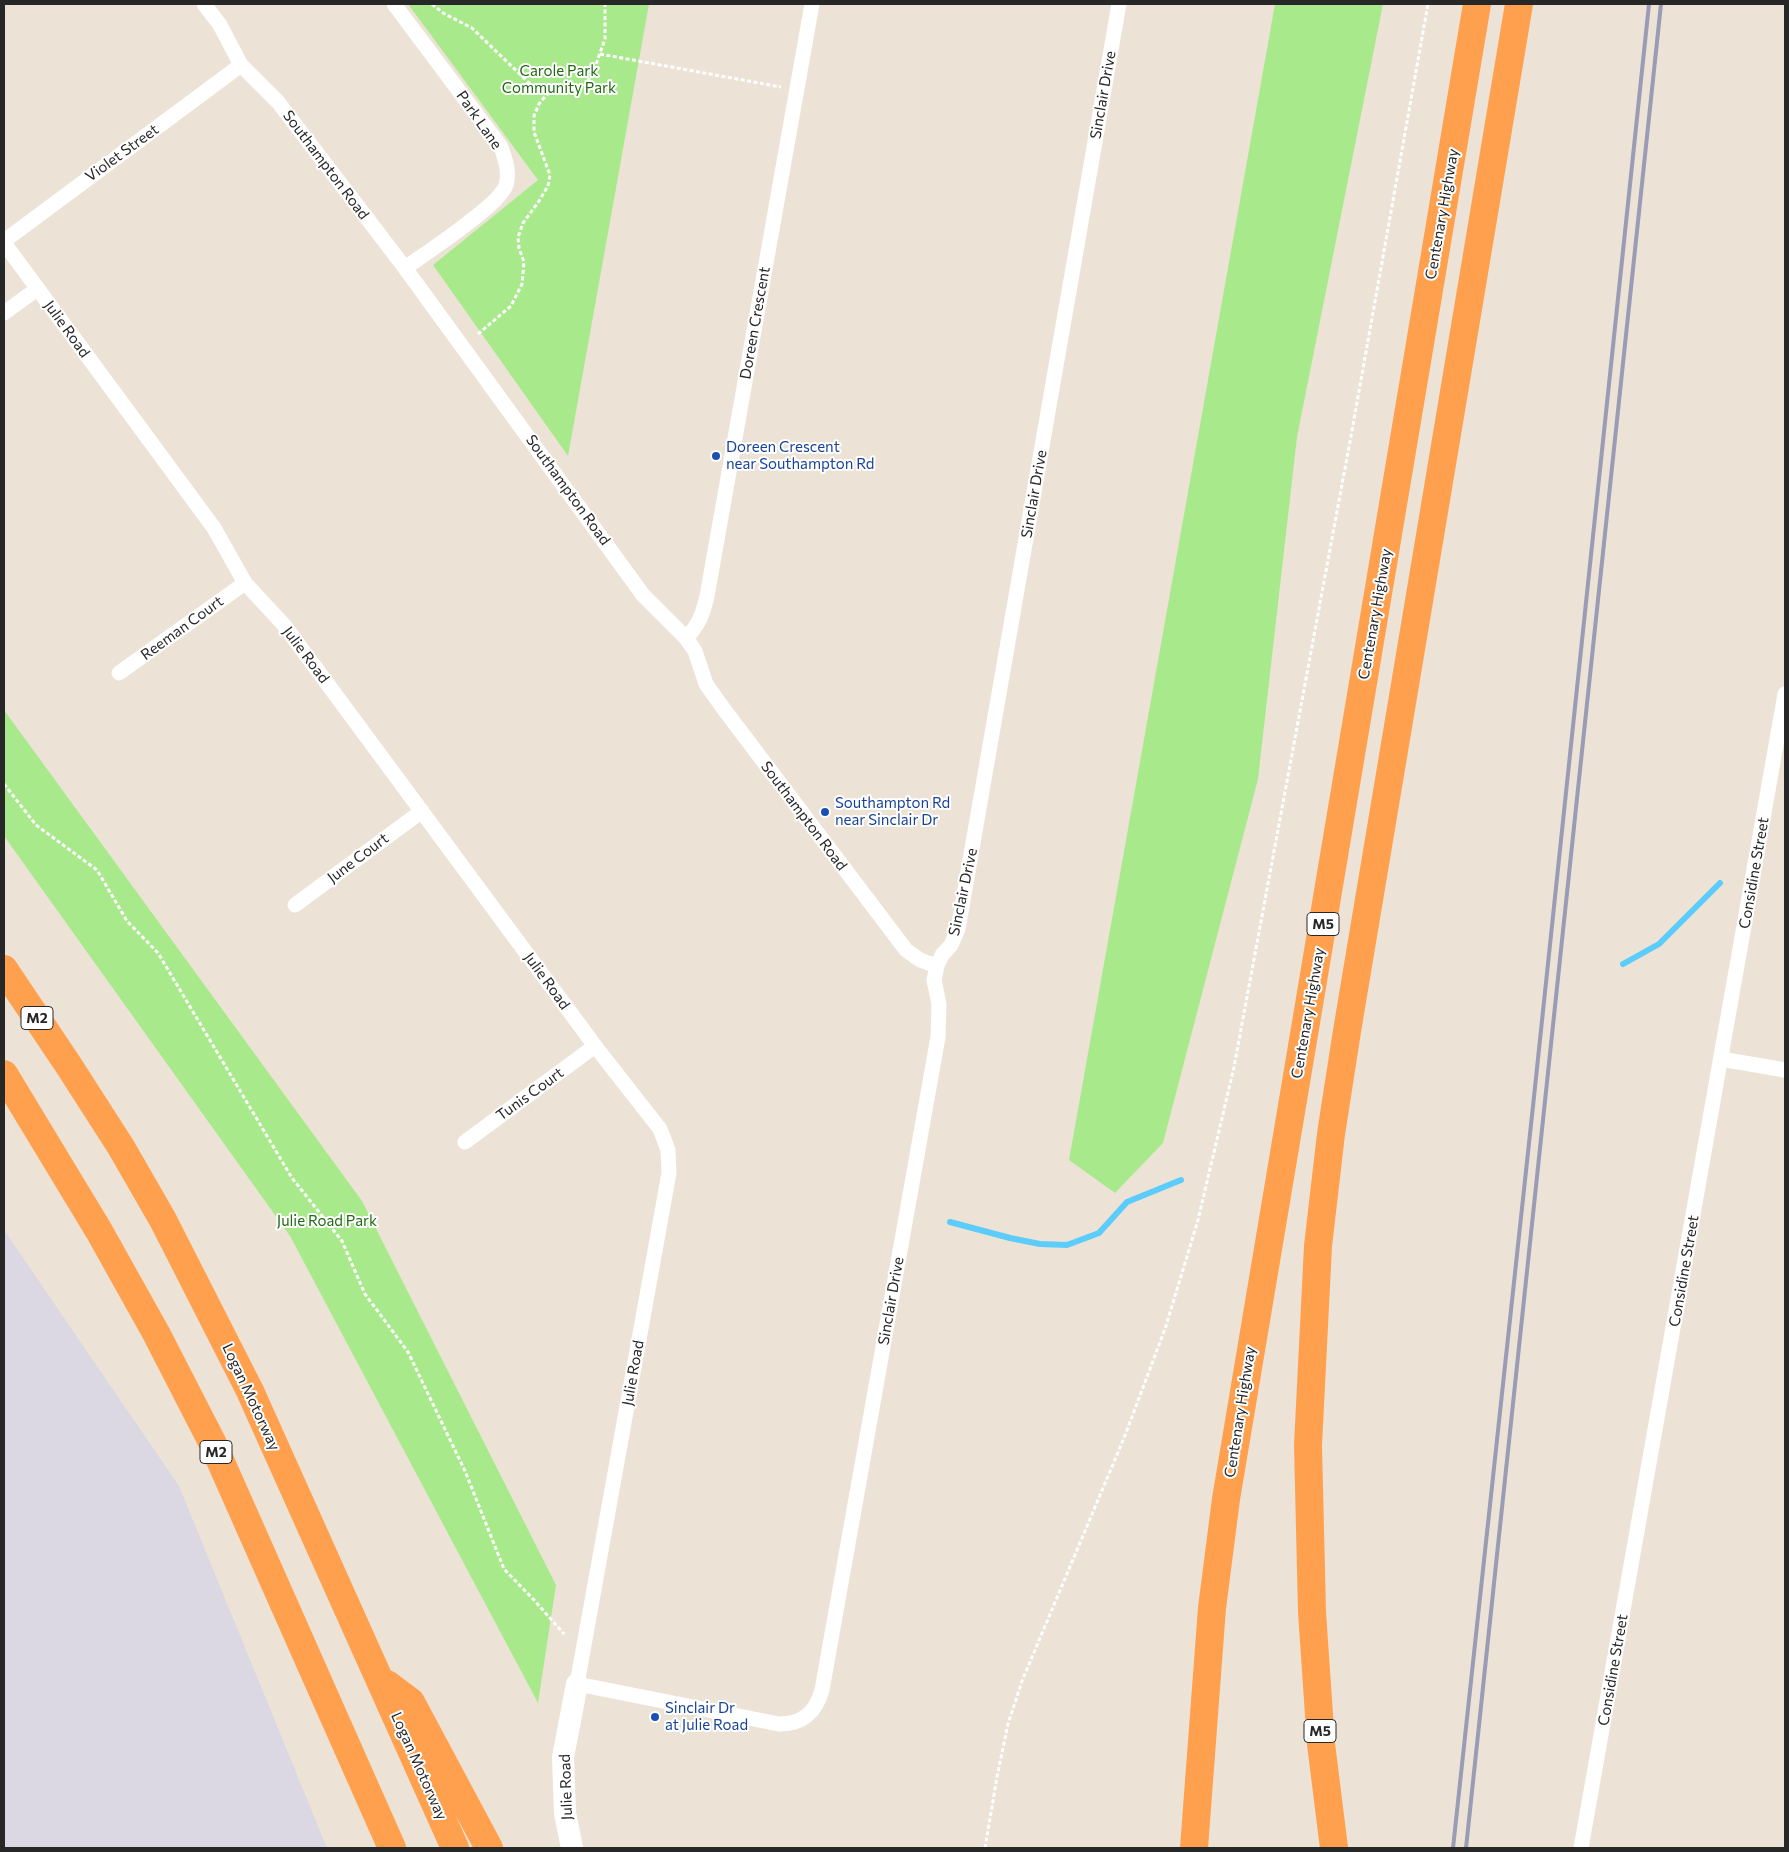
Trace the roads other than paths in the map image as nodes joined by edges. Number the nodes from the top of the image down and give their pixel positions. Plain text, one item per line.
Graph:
1 (204, 4) edge
2 (394, 4) edge
3 (812, 4) edge
4 (1119, 4) edge
5 (1478, 4) edge
6 (1519, 4) edge
7 (241, 65) junction
8 (4, 242) edge
9 (405, 268) junction
10 (38, 289) junction
11 (4, 313) edge
12 (245, 582) junction
13 (686, 638) junction
14 (119, 673) dead end
15 (1785, 694) edge
16 (422, 811) junction
17 (295, 905) dead end
18 (937, 966) junction
19 (4, 969) edge
20 (595, 1046) junction
21 (1721, 1059) junction
22 (1785, 1070) edge
23 (4, 1074) edge
24 (465, 1142) dead end
25 (380, 1678) junction
26 (577, 1684) junction
27 (392, 1848) edge
28 (456, 1848) edge
29 (489, 1848) edge
30 (572, 1848) edge
31 (1194, 1848) edge
32 (1334, 1848) edge
33 (1581, 1848) edge

1 - 7 street, Southampton Road
2 - 9 street, Park Lane
3 - 13 street, Doreen Crescent
4 - 18 street, Sinclair Drive
5 - 31 highway, Centenary Highway / M5
6 - 32 highway, M5
7 - 8 street, Violet Street
7 - 9 street, Southampton Road
8 - 10 street, Julie Road
9 - 13 street, Southampton Road
10 - 11 street
10 - 12 street, Julie Road
12 - 14 street, Reeman Court
12 - 16 street, Julie Road
13 - 18 street, Southampton Road
15 - 21 street, Considine Street
16 - 17 street, June Court
16 - 20 street, Julie Road
18 - 26 street, Sinclair Drive
19 - 25 highway, Logan Motorway / M2
20 - 24 street, Tunis Court
20 - 26 street, Julie Road
21 - 22 street
21 - 33 street, Considine Street
23 - 27 highway, M2
25 - 28 highway, Logan Motorway / M2
25 - 29 highway
26 - 30 street, Julie Road

